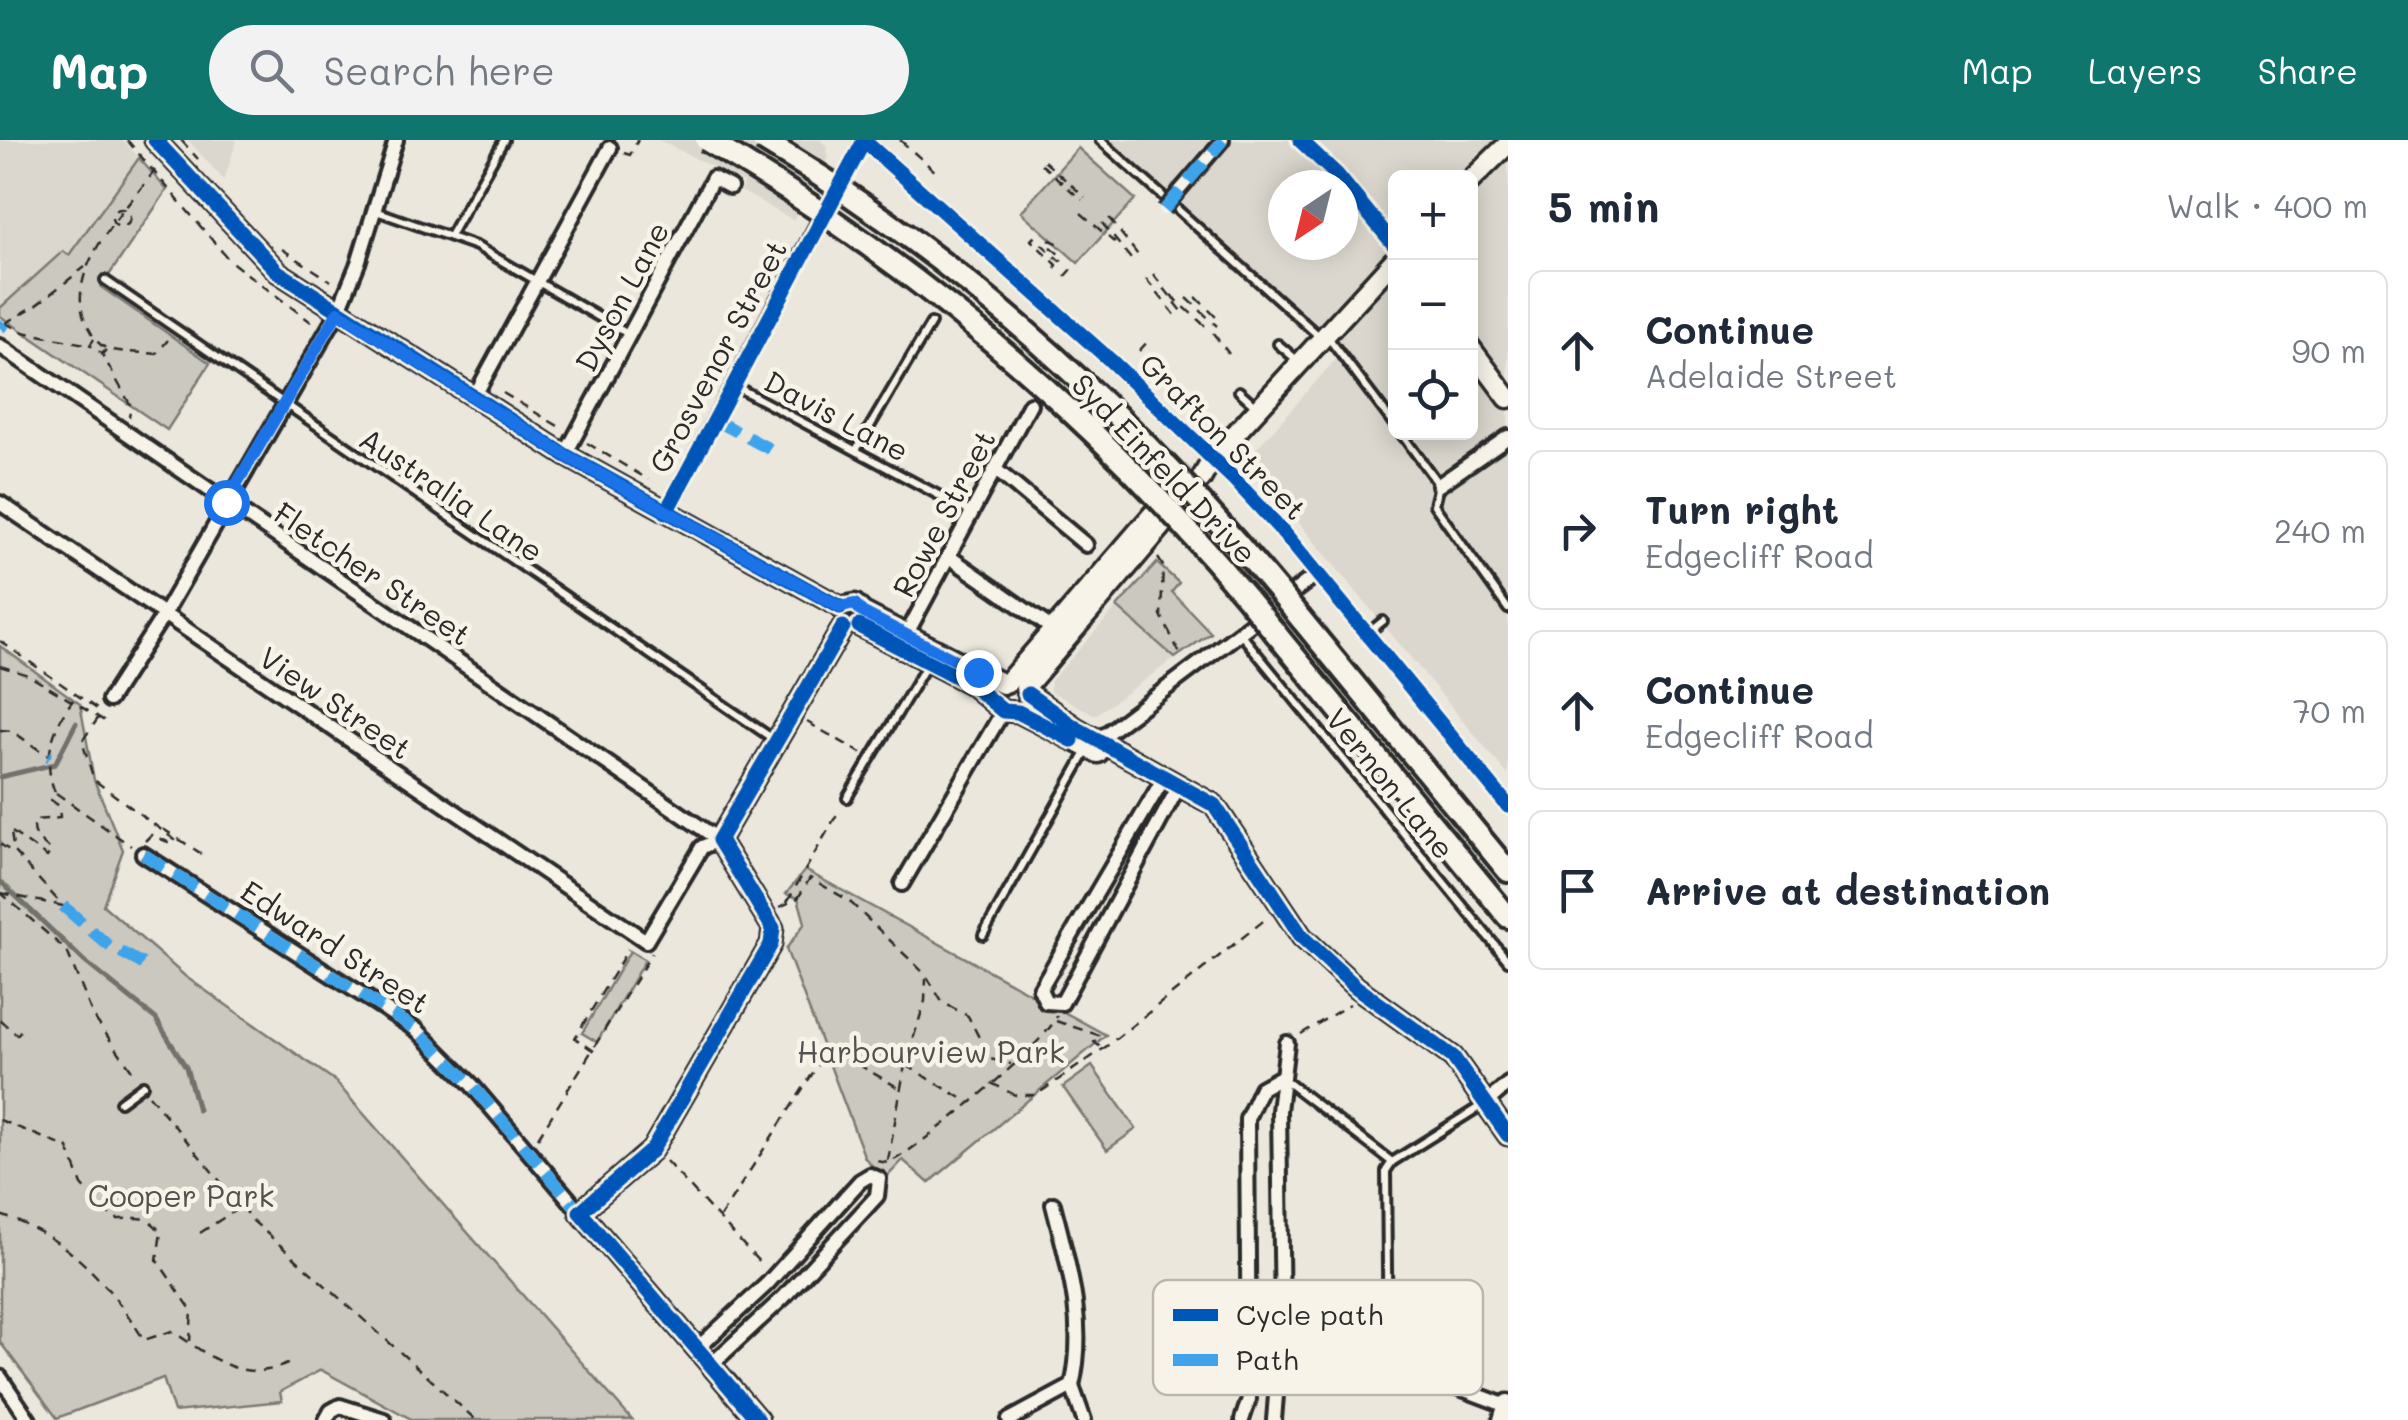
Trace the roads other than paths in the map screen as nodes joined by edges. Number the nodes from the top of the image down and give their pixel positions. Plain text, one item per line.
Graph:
1 (155, 140) edge
2 (396, 140) edge
3 (504, 140) edge
4 (706, 140) edge
5 (762, 140) edge
6 (864, 140) edge
7 (1100, 140) edge
8 (1223, 140) edge
9 (1300, 140) edge
10 (610, 143) edge
11 (1503, 147) edge
12 (847, 173) dead end
13 (1478, 173) edge
14 (730, 188) dead end
15 (374, 210) junction
16 (1164, 210) dead end
17 (818, 226) dead end
18 (452, 234) junction
19 (1388, 237) edge
20 (1394, 260) edge
21 (105, 280) dead end
22 (539, 282) junction
23 (338, 312) junction
24 (931, 324) dead end
25 (629, 334) junction
26 (1323, 336) junction
27 (1278, 344) dead end
28 (0, 346) edge
29 (1472, 350) edge
30 (1299, 362) junction
31 (733, 385) junction
32 (1239, 391) dead end
33 (1508, 398) edge
34 (473, 399) junction
35 (1030, 404) dead end
36 (282, 406) junction
37 (1258, 408) junction
38 (1388, 417) edge
39 (1508, 437) edge
40 (1405, 440) edge
41 (856, 450) junction
42 (565, 455) junction
43 (1214, 458) junction
44 (995, 468) junction
45 (1197, 474) tunnel mouth
46 (1439, 486) junction
47 (226, 502) junction
48 (0, 503) edge
49 (666, 512) junction
50 (972, 513) junction
51 (1086, 545) dead end
52 (948, 556) junction
53 (1317, 574) junction
54 (1296, 590) dead end
55 (1508, 609) edge
56 (163, 616) junction
57 (1383, 621) dead end
58 (855, 622) junction
59 (1245, 629) joint
60 (1054, 630) junction
61 (1367, 634) junction
62 (903, 641) junction
63 (928, 662) junction
64 (1016, 687) junction
65 (109, 700) dead end
66 (1006, 709) junction
67 (776, 742) junction
68 (1093, 744) junction
69 (1170, 785) junction
70 (847, 798) road end
71 (1508, 806) edge
72 (718, 840) junction
73 (143, 848) road end
74 (1508, 871) edge
75 (902, 884) dead end
76 (1508, 917) edge
77 (983, 935) dead end
78 (1508, 961) edge
79 (1288, 1043) road end
80 (1281, 1078) junction
81 (1508, 1084) edge
82 (143, 1085) road end
83 (1488, 1101) junction
84 (120, 1102) dead end
85 (1508, 1134) edge
86 (1392, 1162) junction
87 (1053, 1204) dead end
88 (580, 1212) junction
89 (1248, 1280) edge
90 (1282, 1280) edge
91 (1387, 1280) edge
92 (699, 1347) junction
93 (713, 1364) junction
94 (0, 1377) edge
95 (1072, 1386) junction
96 (1249, 1395) edge
97 (1276, 1395) edge
98 (1481, 1395) edge
99 (1508, 1405) edge
100 (30, 1420) edge
101 (326, 1420) edge
102 (384, 1420) edge
103 (758, 1420) edge
104 (1009, 1420) edge
105 (1084, 1420) edge
106 (1242, 1420) edge
107 (1274, 1420) edge
108 (1504, 1420) edge

1 - 23 street
2 - 15 street
3 - 18 lane
4 - 76 main road, Syd Einfeld Drive, bridge
5 - 74 main road, Syd Einfeld Drive, bridge
6 - 12 street
6 - 43 street, Grafton Street
7 - 26 lane
8 - 16 street, bridge
9 - 19 street
10 - 22 street
11 - 13 street
14 - 25 street, Dyson Lane
15 - 18 lane
15 - 23 street
17 - 31 street, Grosvenor Street
18 - 22 lane
20 - 26 street
21 - 36 lane, Australia Lane
22 - 25 lane
22 - 34 street
23 - 34 street
23 - 36 street
24 - 41 lane
25 - 42 street, Dyson Lane
26 - 30 street
26 - 38 lane
27 - 30 lane
28 - 47 street, Fletcher Street
29 - 33 street
30 - 37 street
31 - 41 lane, Davis Lane
31 - 49 street, Grosvenor Street
32 - 37 lane
34 - 42 street
35 - 44 street, Rowe Street
36 - 47 street
36 - 67 lane, Australia Lane
37 - 43 street
39 - 46 street
40 - 46 lane
41 - 50 lane, Davis Lane
42 - 49 street
43 - 45 street
43 - 53 street, Grafton Street
44 - 50 street, Rowe Street
44 - 51 street
46 - 55 lane
47 - 56 street
47 - 72 street, Fletcher Street
48 - 56 street, View Street
49 - 58 street
50 - 52 street, Rowe Street
52 - 60 street
52 - 62 street, Rowe Street
53 - 54 street
53 - 61 street, Grafton Street
56 - 65 street
56 - 72 street, View Street
57 - 61 lane
58 - 62 street
58 - 67 street
59 - 68 street
59 - 78 lane, Vernon Lane
60 - 64 street
60 - 64 street
61 - 71 street, Grafton Street
62 - 63 street
62 - 64 street
63 - 66 street
63 - 70 lane
64 - 66 street
64 - 66 street
64 - 68 street
66 - 68 street
66 - 75 street
67 - 72 street
68 - 69 street
68 - 77 lane
69 - 69 street
69 - 83 street
72 - 88 street
73 - 88 street, Edward Street
79 - 80 street
80 - 86 lane
80 - 89 street
80 - 90 street
81 - 83 street
82 - 84 lane
83 - 85 street
83 - 86 lane
86 - 91 lane
87 - 95 street
88 - 92 street, Edward Street
92 - 93 street, Edward Street
92 - 93 street
93 - 103 street, Edward Street
94 - 100 street
95 - 104 street
95 - 105 street
96 - 106 street
97 - 107 street
98 - 99 street
99 - 108 street
101 - 102 street

